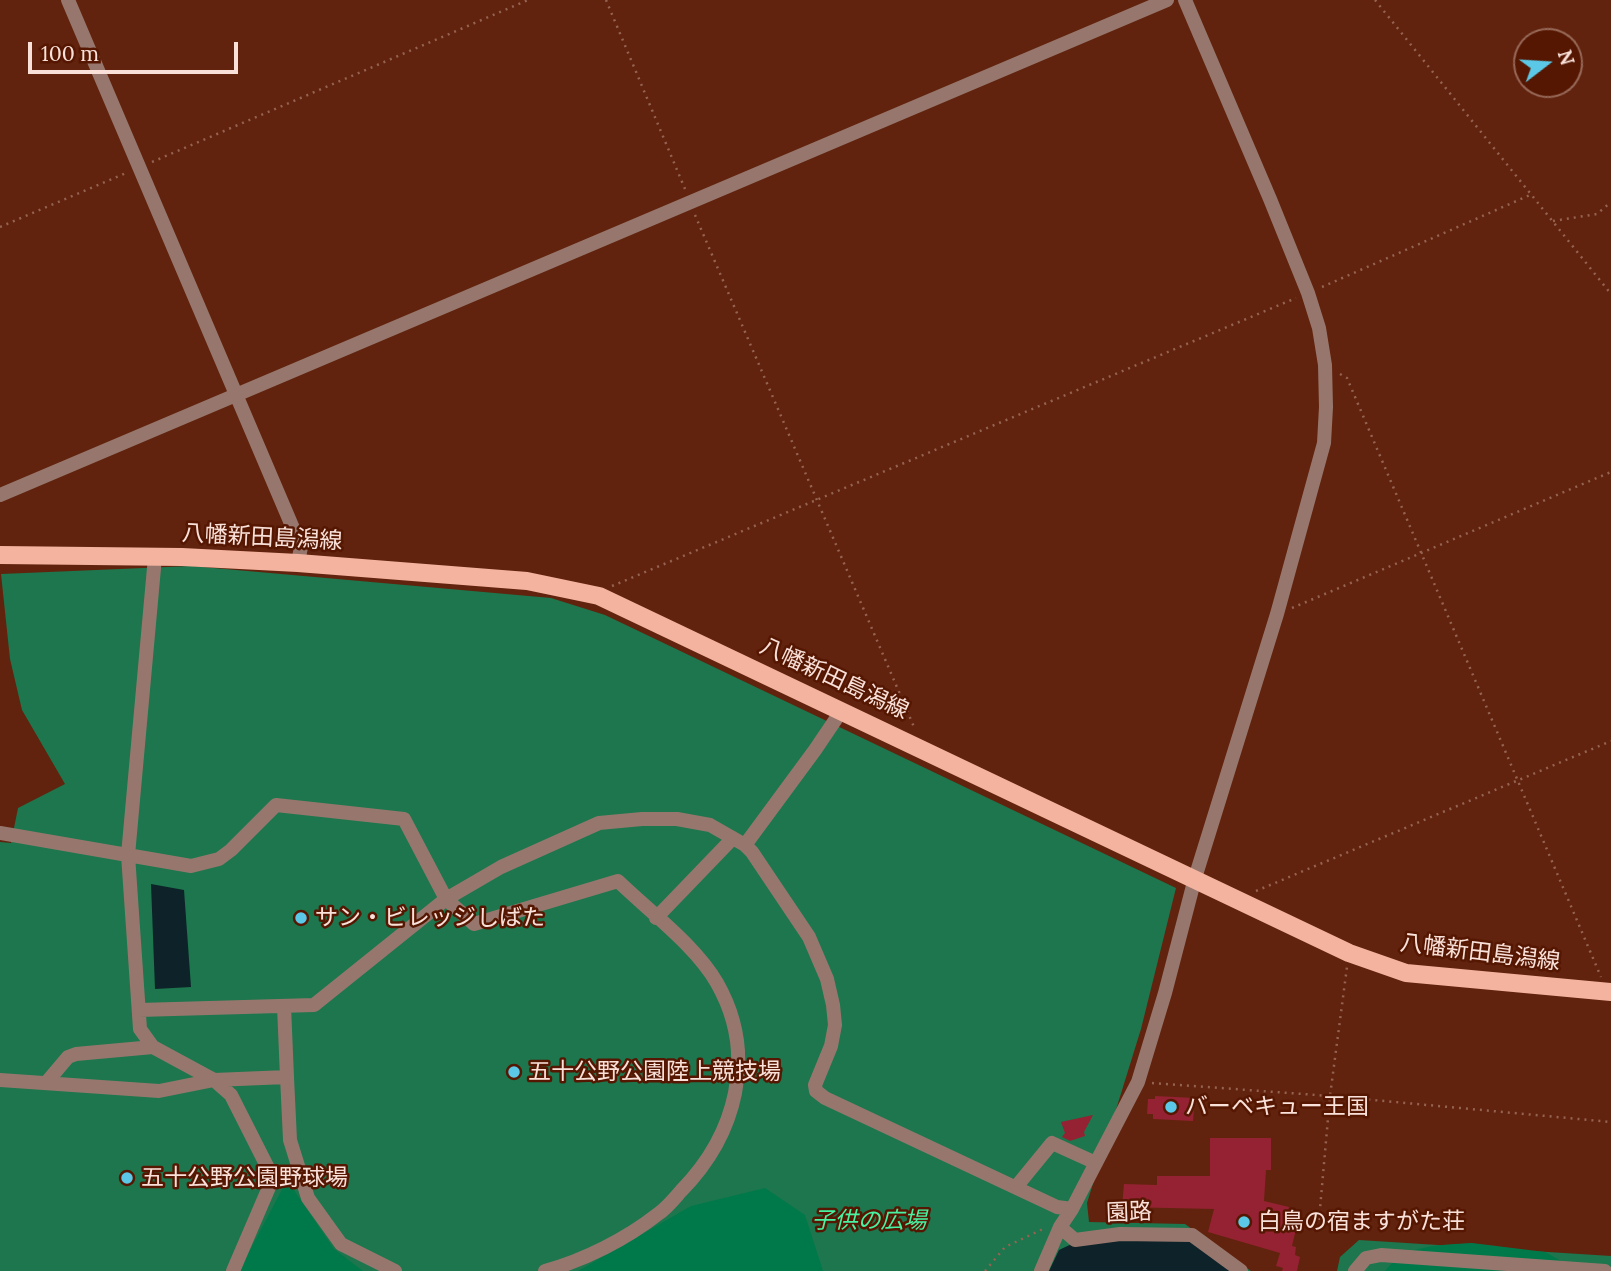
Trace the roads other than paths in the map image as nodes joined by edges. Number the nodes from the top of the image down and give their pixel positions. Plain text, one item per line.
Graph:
1 (68, 0) edge
2 (1167, 0) edge
3 (1185, 0) edge
4 (234, 394) junction
5 (0, 495) edge
6 (0, 555) edge
7 (155, 557) junction
8 (298, 563) junction
9 (842, 710) junction
10 (0, 833) edge
11 (739, 842) junction
12 (128, 855) junction
13 (1195, 878) junction
14 (446, 900) junction
15 (656, 918) junction
16 (1607, 991) edge
17 (284, 1006) junction
18 (139, 1010) junction
19 (153, 1047) junction
20 (287, 1077) junction
21 (0, 1080) edge
22 (214, 1080) junction
23 (46, 1083) junction
24 (1096, 1163) junction
25 (1016, 1188) junction
26 (1072, 1209) junction
27 (1060, 1227) junction
28 (233, 1271) edge
29 (395, 1271) edge
30 (545, 1271) edge
31 (1041, 1271) edge
32 (1241, 1271) edge
33 (1354, 1271) edge
34 (1605, 1271) edge

1 - 4 street
2 - 4 street
3 - 13 street
4 - 5 street
4 - 8 street
6 - 7 main road, 八幡新田島潟線
7 - 8 main road, 八幡新田島潟線
7 - 12 street
8 - 9 main road, 八幡新田島潟線
9 - 11 street
9 - 13 main road, 八幡新田島潟線
10 - 12 street
11 - 14 street
11 - 15 street
11 - 25 street
12 - 14 street
12 - 18 street
13 - 16 main road, 八幡新田島潟線
13 - 24 street
14 - 15 street
14 - 17 street
15 - 30 street
17 - 18 street
17 - 20 street
18 - 19 street
19 - 22 street
19 - 23 street
20 - 22 street
20 - 29 street
21 - 23 street
22 - 23 street
22 - 28 street
24 - 25 street
24 - 26 street
25 - 26 street
26 - 27 street
27 - 31 street
27 - 32 street, 園路
33 - 34 street

